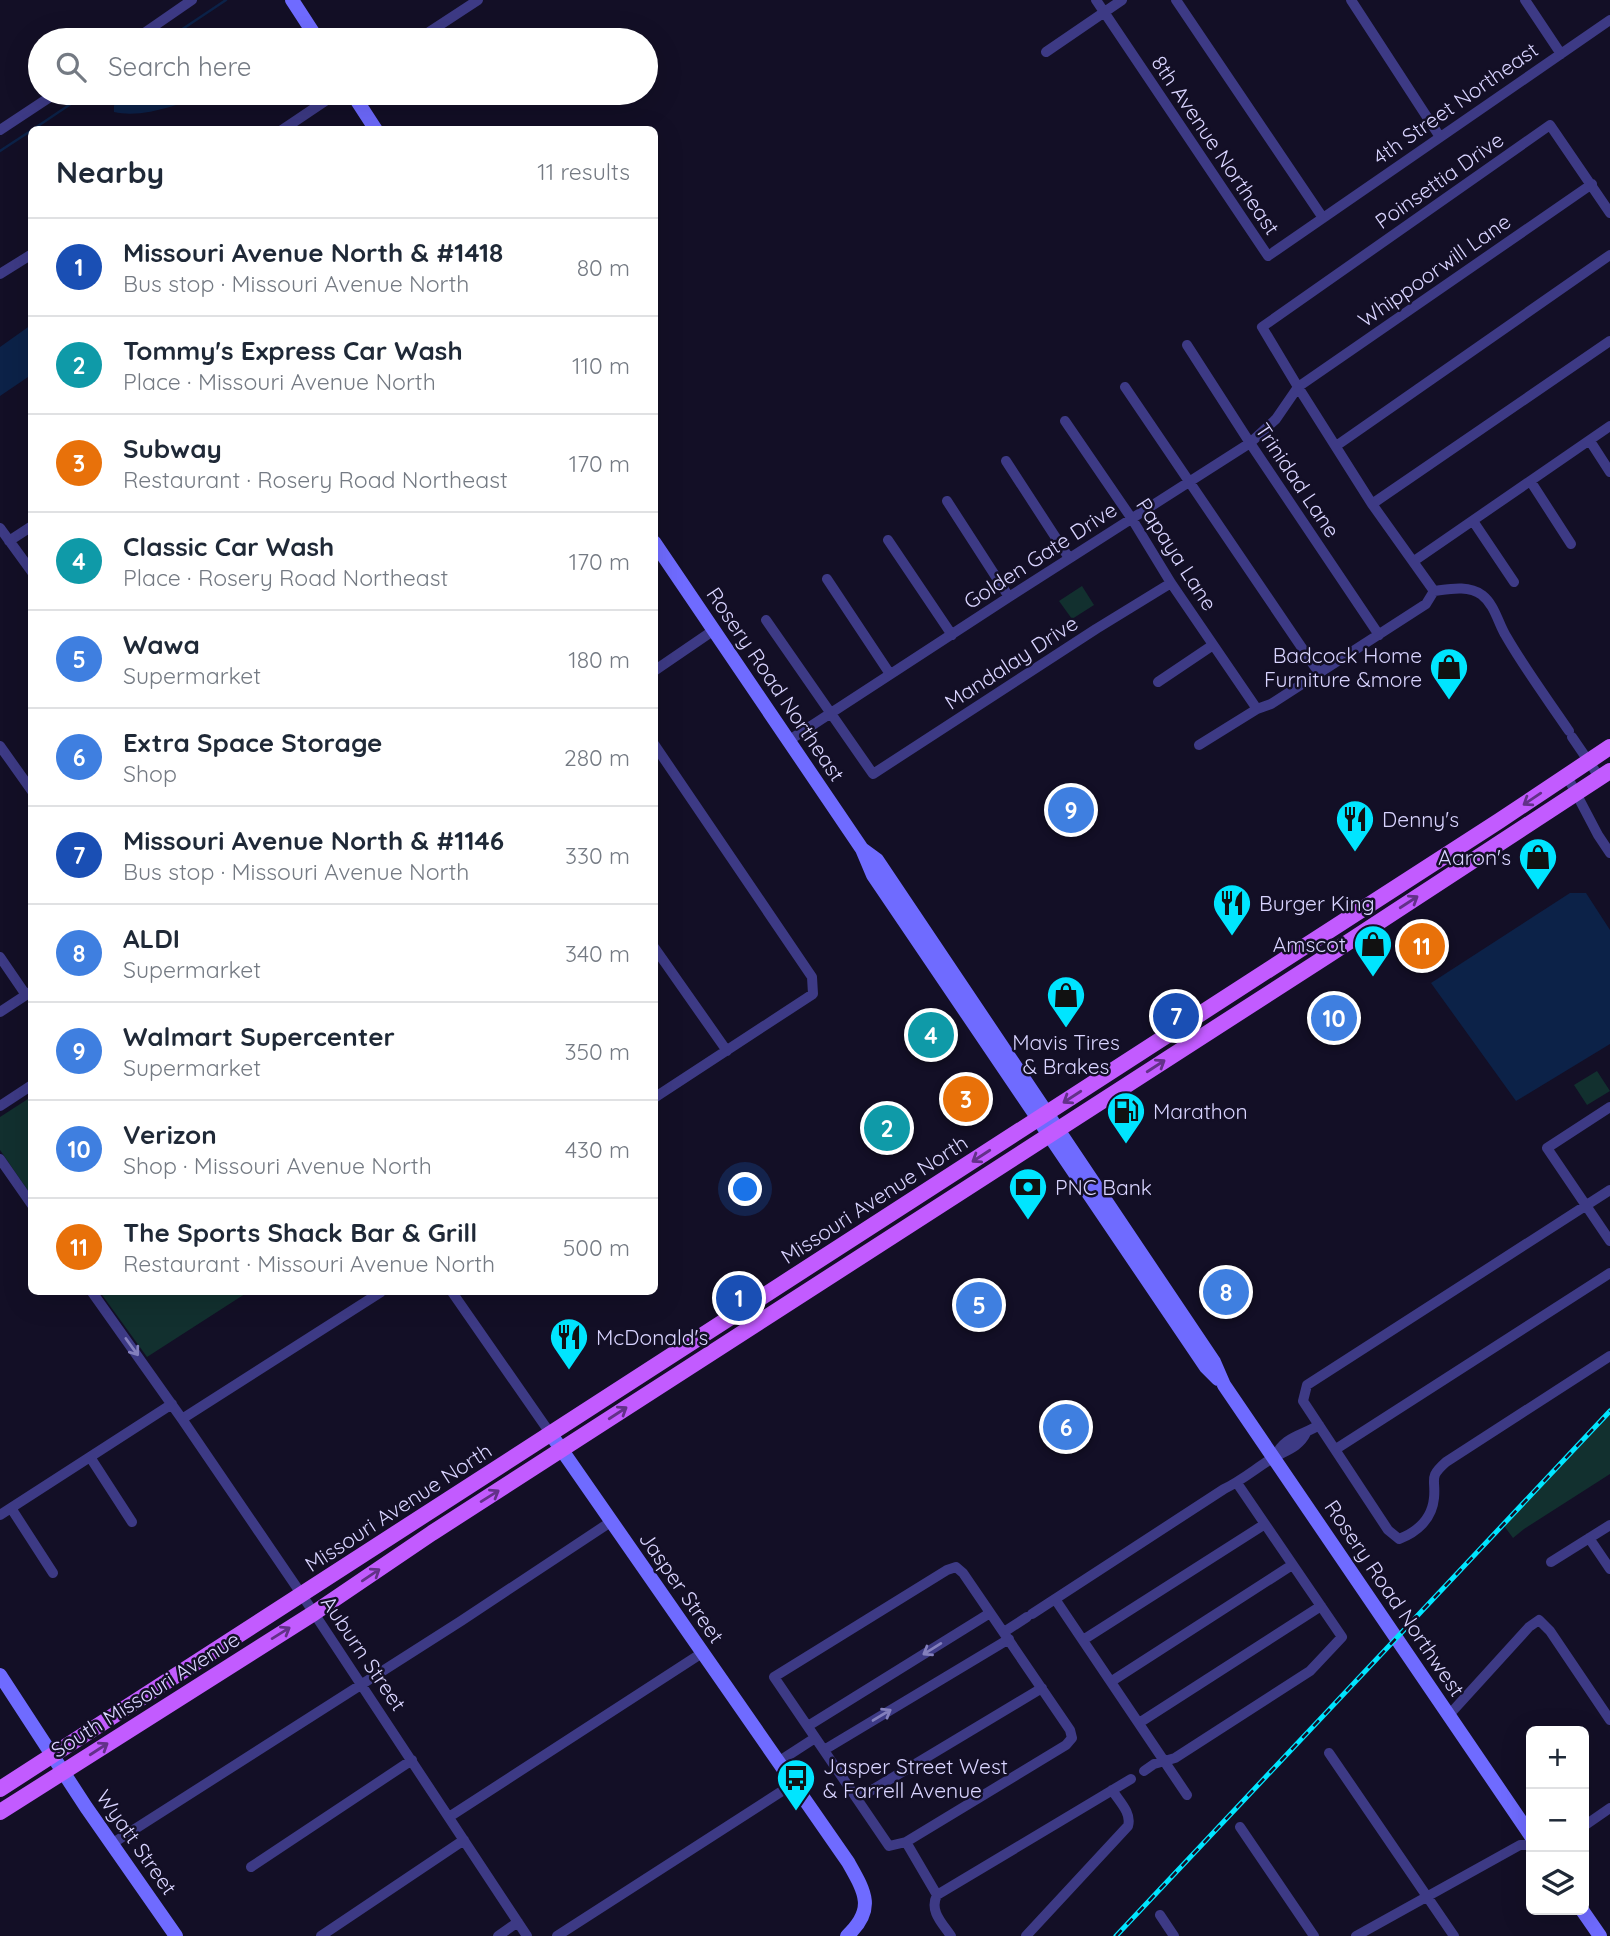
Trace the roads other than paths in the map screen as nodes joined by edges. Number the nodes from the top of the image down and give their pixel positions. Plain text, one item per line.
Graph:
1 (192, 0) edge
2 (292, 0) edge
3 (478, 0) edge
4 (1096, 0) edge
5 (1122, 0) edge
6 (1176, 0) edge
7 (1351, 0) edge
8 (1525, 0) edge
9 (1104, 12) junction
10 (1610, 20) edge
11 (151, 28) edge
12 (310, 28) edge
13 (435, 28) edge
14 (1046, 52) dead end
15 (1561, 54) junction
16 (38, 105) edge
17 (319, 105) edge
18 (360, 105) edge
19 (288, 126) edge
20 (373, 126) edge
21 (0, 130) edge
22 (1440, 136) junction
23 (1592, 184) junction
24 (1610, 213) edge
25 (1323, 218) junction
26 (1610, 255) edge
27 (28, 256) edge
28 (0, 274) edge
29 (1610, 341) edge
30 (1187, 345) dead end
31 (1125, 387) dead end
32 (1298, 387) junction
33 (1065, 421) dead end
34 (1610, 426) edge
35 (1590, 440) junction
36 (1250, 443) junction
37 (1336, 446) junction
38 (1006, 461) dead end
39 (1610, 472) edge
40 (1531, 482) junction
41 (1189, 483) junction
42 (947, 501) dead end
43 (1372, 504) junction
44 (1132, 519) junction
45 (1473, 521) junction
46 (0, 528) edge
47 (28, 529) edge
48 (888, 540) dead end
49 (9, 541) junction
50 (1571, 544) dead end
51 (658, 548) edge
52 (1069, 558) junction
53 (1414, 561) junction
54 (28, 567) edge
55 (827, 579) dead end
56 (1514, 582) dead end
57 (1171, 583) junction
58 (1434, 591) junction
59 (1009, 597) junction
60 (766, 620) dead end
61 (714, 630) junction
62 (952, 635) junction
63 (1379, 635) junction
64 (1213, 645) junction
65 (658, 668) edge
66 (1319, 673) junction
67 (890, 674) junction
68 (1158, 681) dead end
69 (1257, 709) junction
70 (830, 713) junction
71 (788, 741) junction
72 (1199, 745) dead end
73 (0, 746) edge
74 (1610, 747) edge
75 (658, 750) edge
76 (1589, 761) junction
77 (1605, 774) edge
78 (1567, 776) junction
79 (28, 785) edge
80 (1578, 793) junction
81 (1610, 853) edge
82 (1334, 928) junction
83 (1303, 947) junction
84 (658, 953) edge
85 (1327, 956) junction
86 (0, 957) edge
87 (28, 992) edge
88 (28, 994) edge
89 (0, 1012) edge
90 (1224, 1023) junction
91 (727, 1051) junction
92 (28, 1088) edge
93 (658, 1095) edge
94 (0, 1106) edge
95 (1610, 1107) edge
96 (1043, 1116) junction
97 (1054, 1132) junction
98 (0, 1160) edge
99 (1610, 1190) edge
100 (28, 1199) edge
101 (1586, 1205) junction
102 (895, 1212) junction
103 (1118, 1237) junction
104 (1610, 1241) edge
105 (804, 1270) junction
106 (1610, 1273) edge
107 (1161, 1284) junction
108 (806, 1292) junction
109 (94, 1295) edge
110 (376, 1295) edge
111 (454, 1295) edge
112 (726, 1343) junction
113 (1610, 1356) edge
114 (1224, 1385) junction
115 (172, 1404) junction
116 (182, 1419) junction
117 (1318, 1424) junction
118 (550, 1433) junction
119 (1336, 1449) junction
120 (561, 1451) junction
121 (90, 1457) junction
122 (1275, 1457) junction
123 (1237, 1483) junction
124 (12, 1508) junction
125 (0, 1515) edge
126 (612, 1521) junction
127 (132, 1522) dead end
128 (1265, 1524) junction
129 (1610, 1525) edge
130 (1589, 1538) junction
131 (1551, 1562) dead end
132 (1292, 1565) junction
133 (1610, 1569) edge
134 (53, 1573) dead end
135 (302, 1595) junction
136 (1055, 1599) junction
137 (1321, 1606) junction
138 (314, 1613) junction
139 (990, 1613) junction
140 (1006, 1635) junction
141 (1083, 1640) junction
142 (702, 1653) junction
143 (0, 1675) edge
144 (1112, 1681) junction
145 (362, 1684) junction
146 (1042, 1688) junction
147 (1449, 1715) junction
148 (1610, 1720) edge
149 (1139, 1723) junction
150 (808, 1726) junction
151 (815, 1738) junction
152 (824, 1750) junction
153 (1329, 1753) dead end
154 (53, 1754) junction
155 (412, 1760) junction
156 (1165, 1761) junction
157 (778, 1762) junction
158 (1144, 1771) dead end
159 (63, 1772) junction
160 (1130, 1779) dead end
161 (793, 1784) junction
162 (0, 1789) edge
163 (1112, 1790) junction
164 (1187, 1795) dead end
165 (857, 1799) junction
166 (1610, 1808) edge
167 (0, 1812) edge
168 (449, 1817) junction
169 (1589, 1823) edge
170 (1240, 1826) dead end
171 (1526, 1829) edge
172 (464, 1840) junction
173 (906, 1842) junction
174 (113, 1843) junction
175 (1526, 1845) edge
176 (251, 1867) dead end
177 (937, 1895) junction
178 (1427, 1898) junction
179 (1160, 1914) dead end
180 (1585, 1915) edge
181 (518, 1923) junction
182 (176, 1936) edge
183 (321, 1936) edge
184 (498, 1936) edge
185 (527, 1936) edge
186 (557, 1936) edge
187 (847, 1936) edge
188 (951, 1936) edge
189 (1026, 1936) edge
190 (1174, 1936) edge
191 (1314, 1936) edge
192 (1356, 1936) edge
193 (1454, 1936) edge
194 (1600, 1936) edge

1 - 11 street
2 - 12 street
3 - 13 street
4 - 9 street, 8th Avenue Northeast
5 - 9 street
6 - 25 street
7 - 22 street
8 - 15 street
9 - 14 street
9 - 25 street, 8th Avenue Northeast
10 - 15 street, 4th Street Northeast
15 - 22 street, 4th Street Northeast
16 - 21 street
17 - 19 street
18 - 20 street
22 - 25 street, 4th Street Northeast
23 - 24 street, Poinsettia Drive
23 - 32 street, Whippoorwill Lane
23 - 32 street, Poinsettia Drive
26 - 37 street
27 - 28 street
29 - 43 street
30 - 36 street, Trinidad Lane
31 - 41 street
32 - 36 street, Golden Gate Drive
32 - 37 street
33 - 44 street, Papaya Lane
34 - 35 street
35 - 39 street
35 - 40 street
36 - 41 street, Golden Gate Drive
36 - 63 street, Trinidad Lane
37 - 43 street
38 - 52 street
40 - 45 street
40 - 50 street
41 - 44 street, Golden Gate Drive
41 - 66 street
42 - 59 street
43 - 53 street
44 - 52 street, Golden Gate Drive
44 - 57 street, Papaya Lane
45 - 53 street
45 - 56 street
46 - 49 street
47 - 49 street
48 - 62 street
49 - 54 street
51 - 61 street, Rosery Road Northeast
52 - 59 street, Golden Gate Drive
53 - 58 street
55 - 67 street
57 - 64 street, Papaya Lane
57 - 70 street, Mandalay Drive
58 - 63 street
58 - 76 street
59 - 62 street, Golden Gate Drive
60 - 70 street
61 - 65 street
61 - 71 street, Rosery Road Northeast
62 - 67 street, Golden Gate Drive
63 - 66 street
64 - 68 street
64 - 69 street, Papaya Lane
66 - 69 street
67 - 70 street, Golden Gate Drive
69 - 72 street
70 - 71 street, Golden Gate Drive
71 - 96 street, Rosery Road Northeast
73 - 79 street
74 - 76 main road, Missouri Avenue North
75 - 91 street
76 - 77 street
76 - 78 main road, Missouri Avenue North
77 - 80 main road, Missouri Avenue North
78 - 80 street
78 -> 82 main road, Missouri Avenue North
80 - 81 street
85 -> 80 main road, Missouri Avenue North
82 - 83 main road, Missouri Avenue North
82 - 85 main road
83 - 90 main road
83 -> 96 main road, Missouri Avenue North
84 - 91 street
85 - 90 main road, Missouri Avenue North
86 - 87 street
88 - 89 street
97 -> 90 main road, Missouri Avenue North
91 - 93 street
92 - 94 street
95 - 101 street
96 - 97 street, Rosery Road Northeast
96 -> 102 main road, Missouri Avenue North
97 - 103 street, Rosery Road Northwest
97 - 107 street, Rosery Road Northwest
97 - 108 main road, Missouri Avenue North
98 - 100 street
99 - 101 street
101 - 104 street
101 - 117 street
102 - 105 main road, Missouri Avenue North
102 - 108 main road
103 - 107 street
103 - 114 street, Rosery Road Northwest
105 - 112 main road
105 - 118 main road, Missouri Avenue North
106 - 119 street
107 - 114 street, Rosery Road Northwest
108 - 112 main road, Missouri Avenue North
109 -> 115 street, Auburn Street
110 - 116 street
111 - 118 street, Jasper Street
120 -> 112 main road, Missouri Avenue North
113 - 119 street
114 - 122 street, Rosery Road Northwest
115 - 116 street, Auburn Street
115 - 121 street
116 - 135 street, Auburn Street
117 - 119 street
117 - 122 street
118 - 120 street, Jasper Street
118 - 135 main road, Missouri Avenue North
120 - 126 street, Jasper Street
138 -> 120 main road, Missouri Avenue North
121 - 124 street
121 - 127 street
122 - 123 street
122 - 147 street, Rosery Road Northwest
123 - 128 street
123 - 136 street
124 - 125 street
124 - 134 street
126 - 142 street, Jasper Street
126 - 145 street
128 - 132 street
128 - 141 street
129 - 130 street
130 - 131 street
130 - 133 street
132 - 137 street
132 - 144 street
135 - 138 street, Auburn Street
135 - 154 main road, South Missouri Avenue
136 - 140 street
136 - 141 street
137 - 149 street
137 - 156 street
138 - 145 street, Auburn Street
159 -> 138 main road, South Missouri Avenue
139 - 140 street
139 -> 150 street
139 - 150 street
140 - 146 street
152 -> 140 street
141 - 144 street
142 - 157 street, Jasper Street
142 - 168 street
143 - 154 street, Wyatt Street
144 - 149 street
145 - 155 street, Auburn Street
145 - 174 street
146 - 165 street
146 - 173 street
147 - 148 street
147 - 171 street, Rosery Road Northwest
149 - 156 street
150 - 151 street
151 - 152 street
151 - 157 street
152 - 165 street
153 - 178 street
154 - 159 street, Wyatt Street
154 - 162 main road, South Missouri Avenue
155 - 168 street, Auburn Street
155 - 176 street
156 - 158 street
156 - 164 street
157 - 161 street, Jasper Street
159 - 167 main road, South Missouri Avenue
159 - 174 street, Wyatt Street
160 - 163 street
161 - 186 street
161 - 187 street, Jasper Street
163 - 177 street
163 - 189 street
165 - 173 street
166 - 169 street
168 - 172 street, Auburn Street
170 - 191 street
172 - 181 street, Auburn Street
172 - 183 street
173 - 177 street
174 - 182 street, Wyatt Street
175 - 178 street
177 - 188 street
178 - 192 street
178 - 193 street
179 - 190 street
180 - 194 street
181 - 184 street
181 - 185 street, Auburn Street

